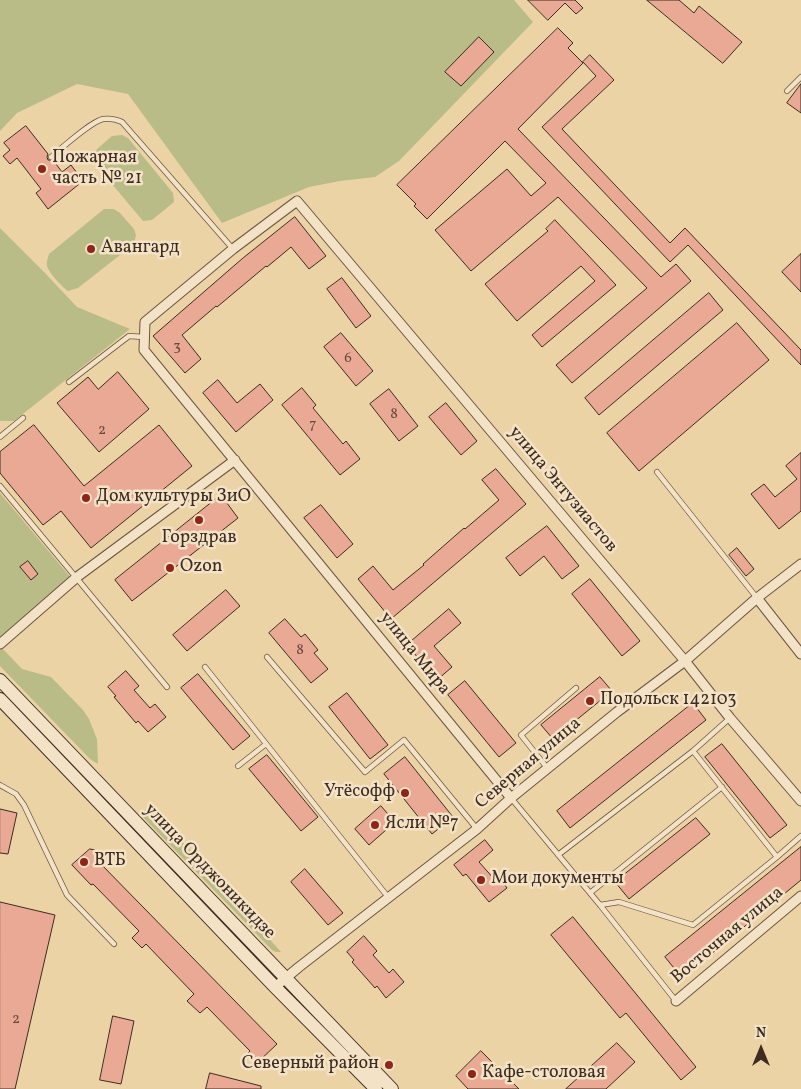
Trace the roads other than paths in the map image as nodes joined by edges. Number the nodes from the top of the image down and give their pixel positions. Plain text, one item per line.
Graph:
1 (801, 77) edge
2 (787, 92) dead end
3 (51, 157) dead end
4 (233, 249) junction
5 (145, 338) junction
6 (69, 382) dead end
7 (24, 418) dead end
8 (0, 437) edge
9 (235, 460) junction
10 (657, 472) dead end
11 (0, 486) edge
12 (801, 564) edge
13 (77, 578) junction
14 (757, 598) junction
15 (0, 644) edge
16 (801, 654) edge
17 (267, 657) dead end
18 (685, 661) junction
19 (205, 667) dead end
20 (0, 680) edge
21 (168, 687) dead end
22 (576, 688) dead end
23 (0, 699) edge
24 (730, 718) junction
25 (266, 744) junction
26 (693, 751) junction
27 (238, 766) dead end
28 (548, 769) junction
29 (0, 785) edge
30 (722, 787) junction
31 (511, 798) junction
32 (801, 801) edge
33 (477, 829) junction
34 (801, 836) edge
35 (558, 855) junction
36 (777, 857) junction
37 (590, 893) junction
38 (801, 896) edge
39 (388, 897) junction
40 (600, 905) junction
41 (114, 944) dead end
42 (286, 978) junction
43 (275, 987) junction
44 (676, 1001) joint
45 (376, 1089) edge
46 (392, 1089) edge

1 - 2 lane
3 - 4 lane
4 - 5 street, улица Мира
4 - 18 street, улица Энтузиастов
5 - 6 lane
5 - 9 street, улица Мира
7 - 8 lane
9 - 13 street
9 - 31 street, улица Мира
10 - 14 lane
11 - 13 lane
12 - 14 street, Северная улица
13 - 15 street
13 - 21 lane
14 - 16 street
14 - 18 street, Северная улица
17 - 33 lane
18 - 24 street, улица Энтузиастов
18 - 28 street, Северная улица
19 - 25 lane
20 - 42 main road, улица Орджоникидзе
22 - 28 lane
23 - 43 main road, улица Орджоникидзе
24 - 26 lane
24 - 32 street, улица Энтузиастов
25 - 27 lane
25 - 39 lane
26 - 30 lane
26 - 35 lane
28 - 31 street, Северная улица
29 - 41 lane
30 - 36 lane
30 - 37 lane
31 - 33 street, Северная улица
31 - 35 lane, улица Мира
33 - 39 street, Северная улица
34 - 36 lane
35 - 37 lane, улица Мира
36 - 40 lane
37 - 40 lane, улица Мира
38 - 44 street, Восточная улица
39 - 42 street, Северная улица
40 - 44 lane, улица Мира
42 - 43 street, Северная улица
42 - 46 main road, улица Орджоникидзе
43 - 45 main road, улица Орджоникидзе

